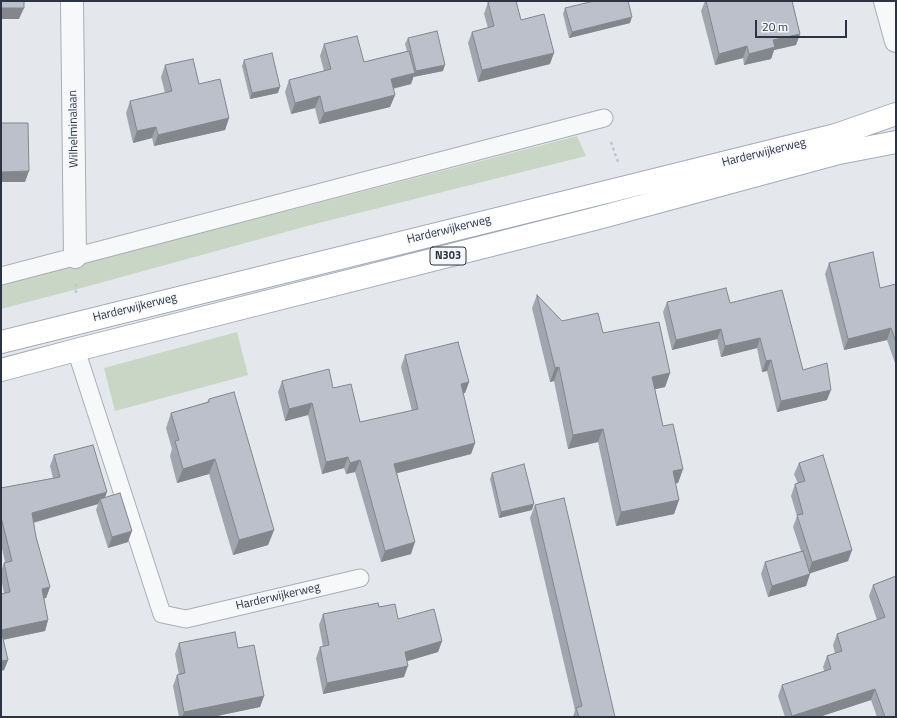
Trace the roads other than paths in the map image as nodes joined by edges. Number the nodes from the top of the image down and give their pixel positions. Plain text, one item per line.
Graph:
1 (72, 1) edge
2 (885, 1) edge
3 (896, 41) edge
4 (896, 114) edge
5 (604, 118) road end
6 (896, 142) edge
7 (75, 257) junction
8 (1, 276) edge
9 (1, 342) edge
10 (76, 350) junction
11 (1, 370) edge
12 (360, 578) dead end

1 - 7 street, Wilhelminalaan
2 - 3 street
4 - 9 main road, Harderwijkerweg / N303
5 - 7 lane
6 - 10 main road, Harderwijkerweg / N303
7 - 8 lane
10 - 11 main road, Harderwijkerweg / N303
10 - 12 lane, Harderwijkerweg

